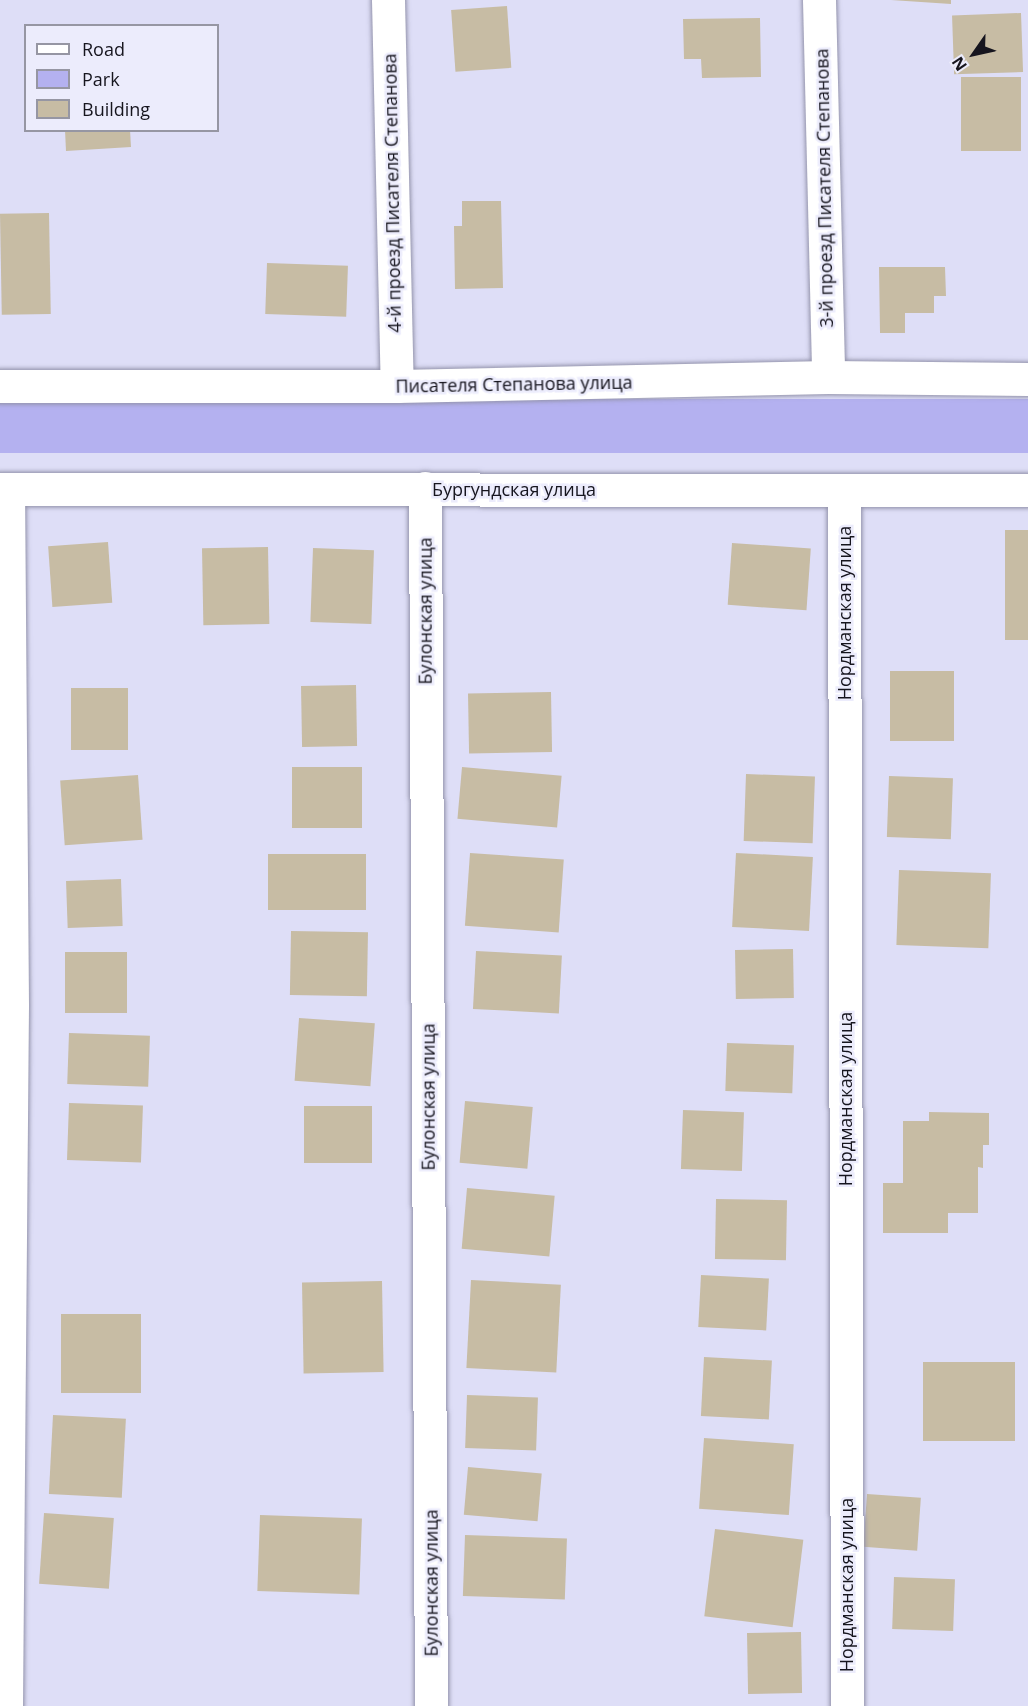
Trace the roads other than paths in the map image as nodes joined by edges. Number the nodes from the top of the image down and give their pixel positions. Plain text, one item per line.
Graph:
1 (388, 0) edge
2 (819, 0) edge
3 (828, 377) junction
4 (1028, 379) edge
5 (0, 386) edge
6 (397, 386) junction
7 (425, 488) junction
8 (4, 489) edge
9 (1028, 489) edge
10 (844, 491) junction
11 (6, 1005) edge
12 (4, 1425) edge
13 (6, 1706) edge
14 (431, 1706) edge
15 (847, 1706) edge

1 - 6 street, 4-й проезд Писателя Степанова
2 - 3 street, 3-й проезд Писателя Степанова
3 - 4 street, Писателя Степанова улица
3 - 6 street, Писателя Степанова улица
5 - 6 street, Писателя Степанова улица
7 - 8 street, Бургундская улица
7 - 10 street, Бургундская улица
7 - 14 street, Булонская улица
8 - 11 street
9 - 10 street, Бургундская улица
10 - 15 street, Нордманская улица
11 - 12 street
12 - 13 street

